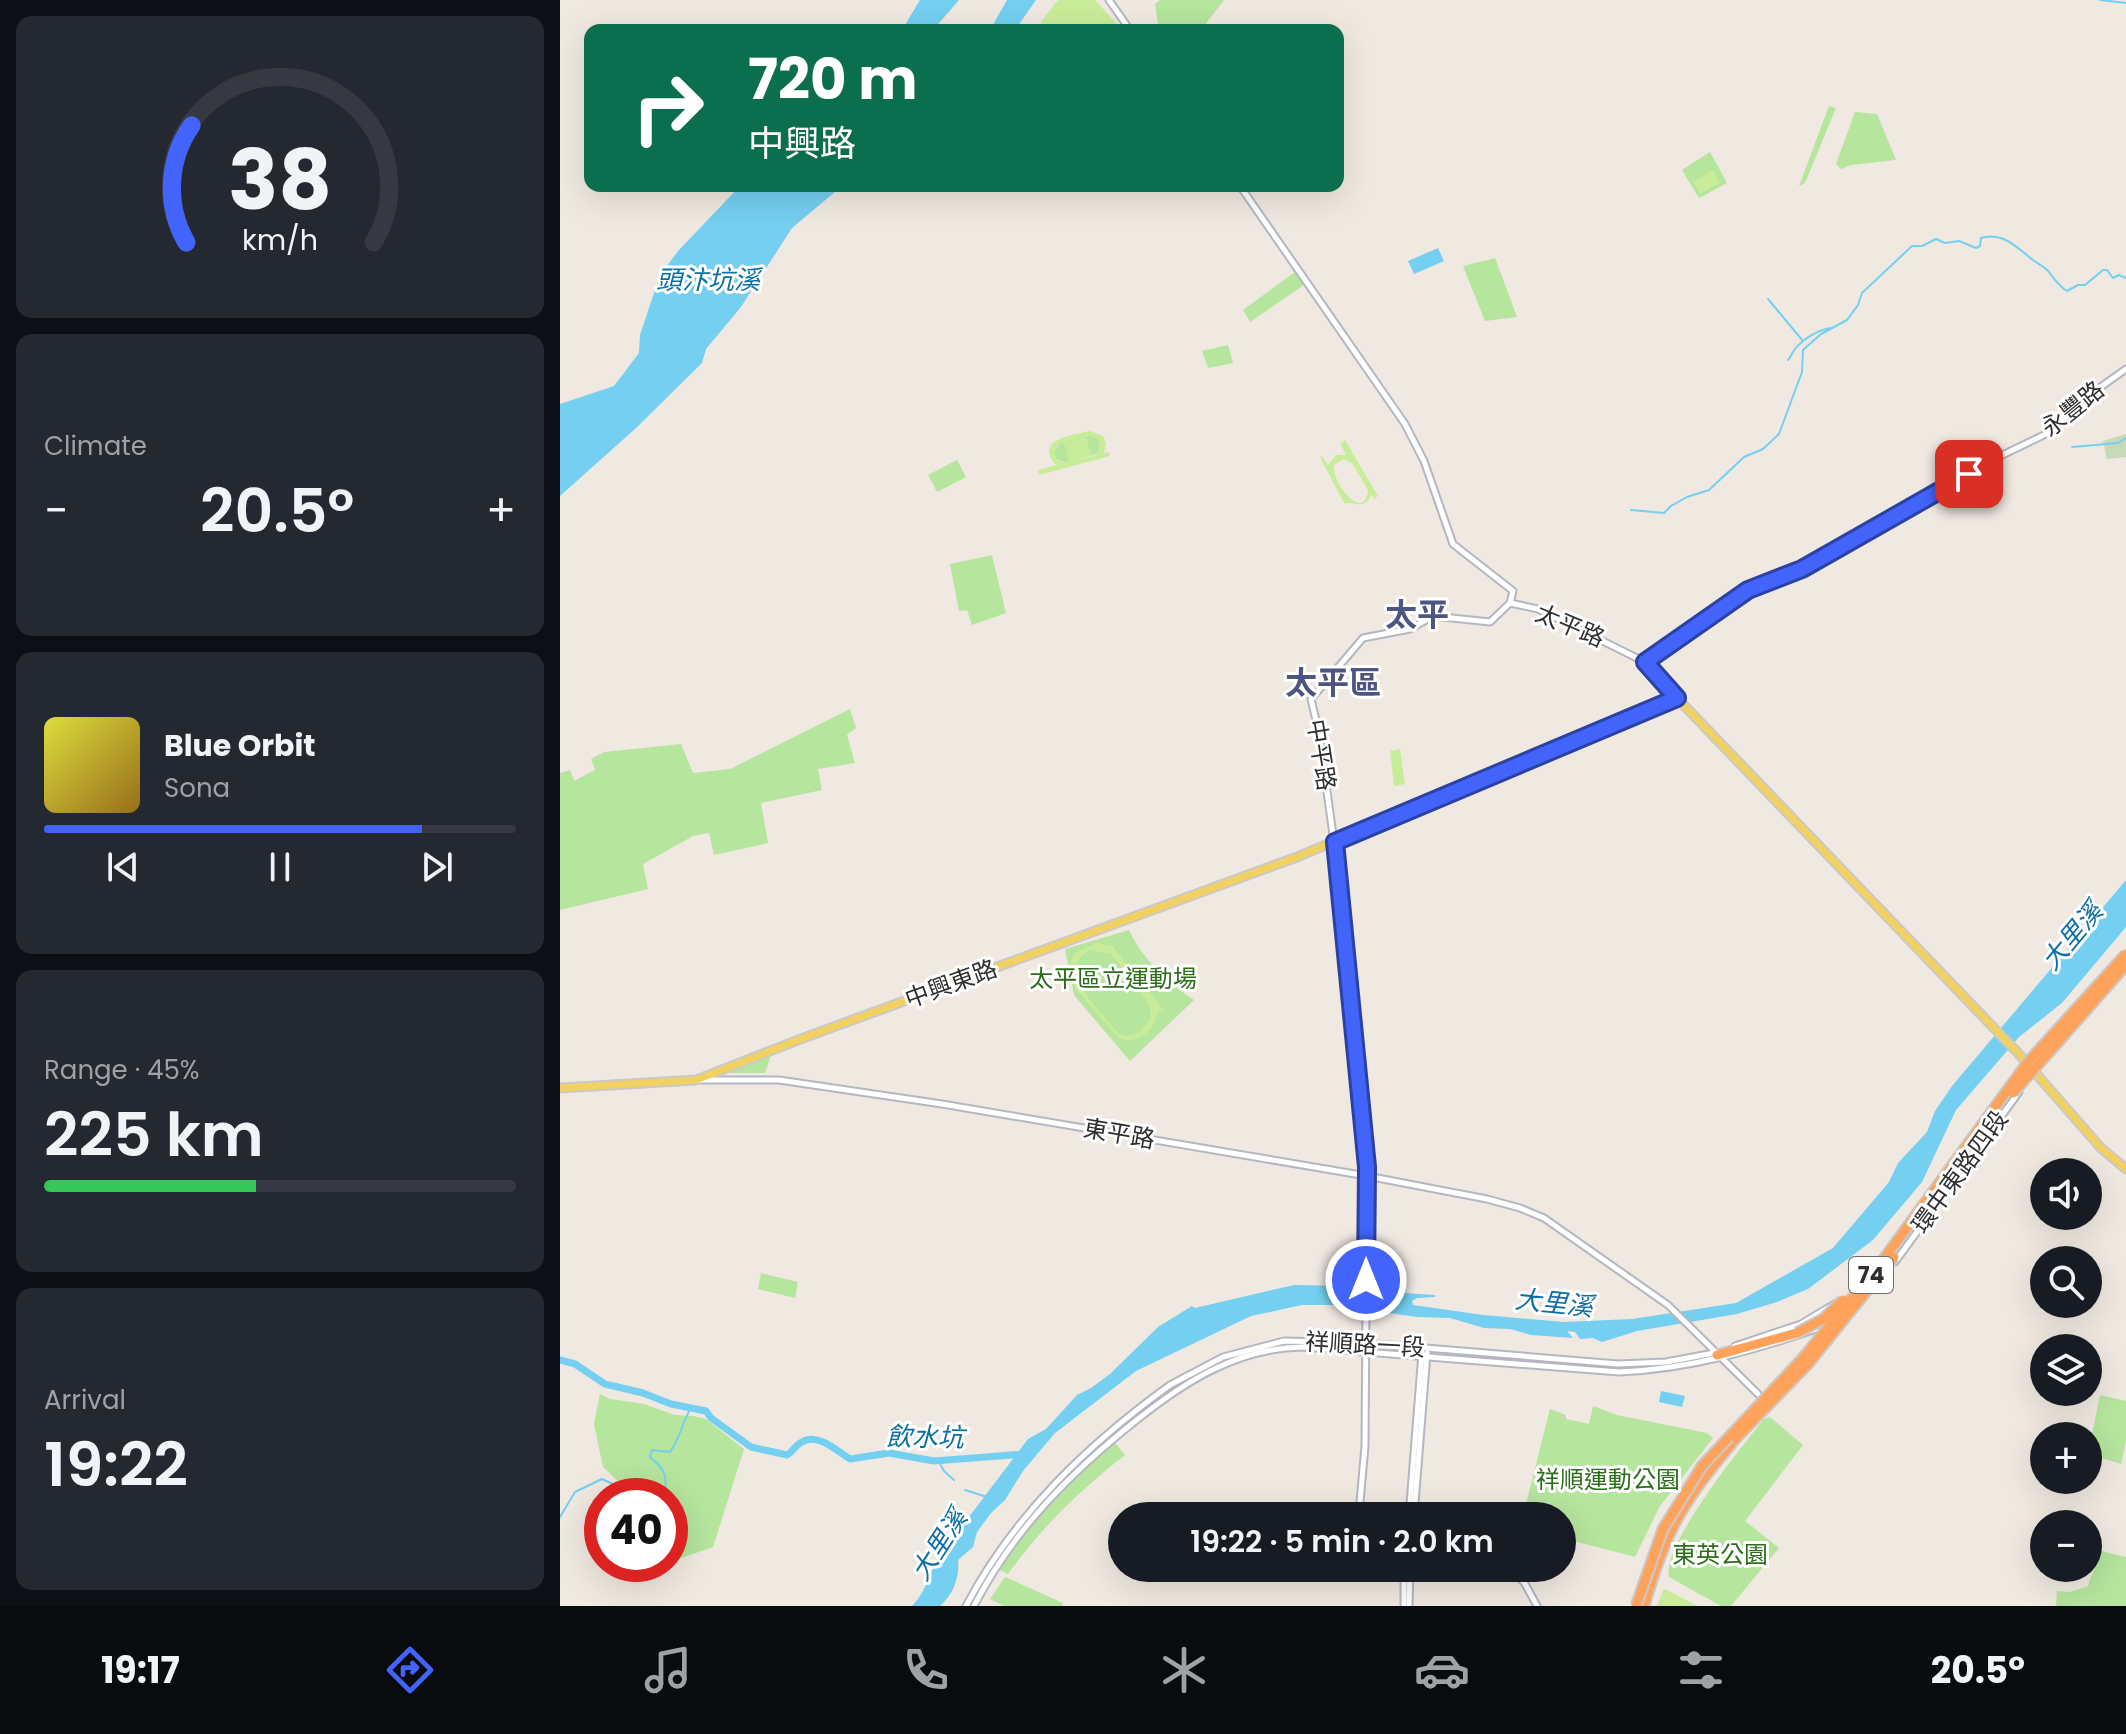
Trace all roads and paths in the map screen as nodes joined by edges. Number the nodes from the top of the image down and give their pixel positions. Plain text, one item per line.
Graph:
1 (1109, 0) edge
2 (1126, 24) edge
3 (1244, 192) edge
4 (2126, 369) edge
5 (1510, 603) junction
6 (1645, 662) junction
7 (1677, 698) junction
8 (1335, 842) junction
9 (2126, 954) edge
10 (2126, 965) edge
11 (2126, 972) edge
12 (2033, 1070) junction
13 (696, 1080) junction
14 (560, 1088) edge
15 (2126, 1169) edge
16 (1367, 1176) junction
17 (1914, 1219) junction
18 (1860, 1304) junction
19 (1849, 1318) junction
20 (1365, 1347) junction
21 (1826, 1347) dead end
22 (1425, 1352) junction
23 (1716, 1354) junction
24 (1758, 1394) dead end
25 (1699, 1484) junction
26 (1363, 1502) edge
27 (1413, 1502) edge
28 (1407, 1582) edge
29 (1524, 1582) edge
30 (966, 1606) edge
31 (974, 1606) edge
32 (1407, 1606) edge
33 (1537, 1606) edge
34 (1636, 1606) edge
35 (1644, 1606) edge
36 (1650, 1606) edge

1 - 2 street
3 - 5 street, 太平路
4 - 6 street, 永豐路
5 - 6 street, 太平路
5 - 8 street, 中平路
6 - 7 street, 太平路
7 - 8 main road, 中興東路
7 - 12 main road, 太平路
8 - 13 main road, 中興東路
8 - 16 street, 中平路
9 - 17 highway, 74, bridge
10 - 25 highway, 74, bridge
11 - 12 street, 環中東路四段
12 - 15 main road, 太平路
12 - 18 street, 環中東路四段
13 - 14 main road, 東平路
13 - 16 street, 東平路
16 - 20 street, 中平路
16 - 23 street, 東平路
17 - 23 highway, bridge
17 - 34 highway, 74, bridge
18 - 19 street, 環中東路四段
18 - 23 street, 祥順路一段
19 - 21 street, 環中東路四段
19 - 23 street, 祥順路一段
20 - 22 street, 祥順路一段
20 - 26 street, 中平路
20 - 30 street, 祥順路一段
20 - 31 street, 祥順路一段
22 - 23 street, 祥順路一段
22 - 27 street
23 - 24 street
25 - 35 highway, 74
25 - 36 highway
28 - 32 street
29 - 33 street

